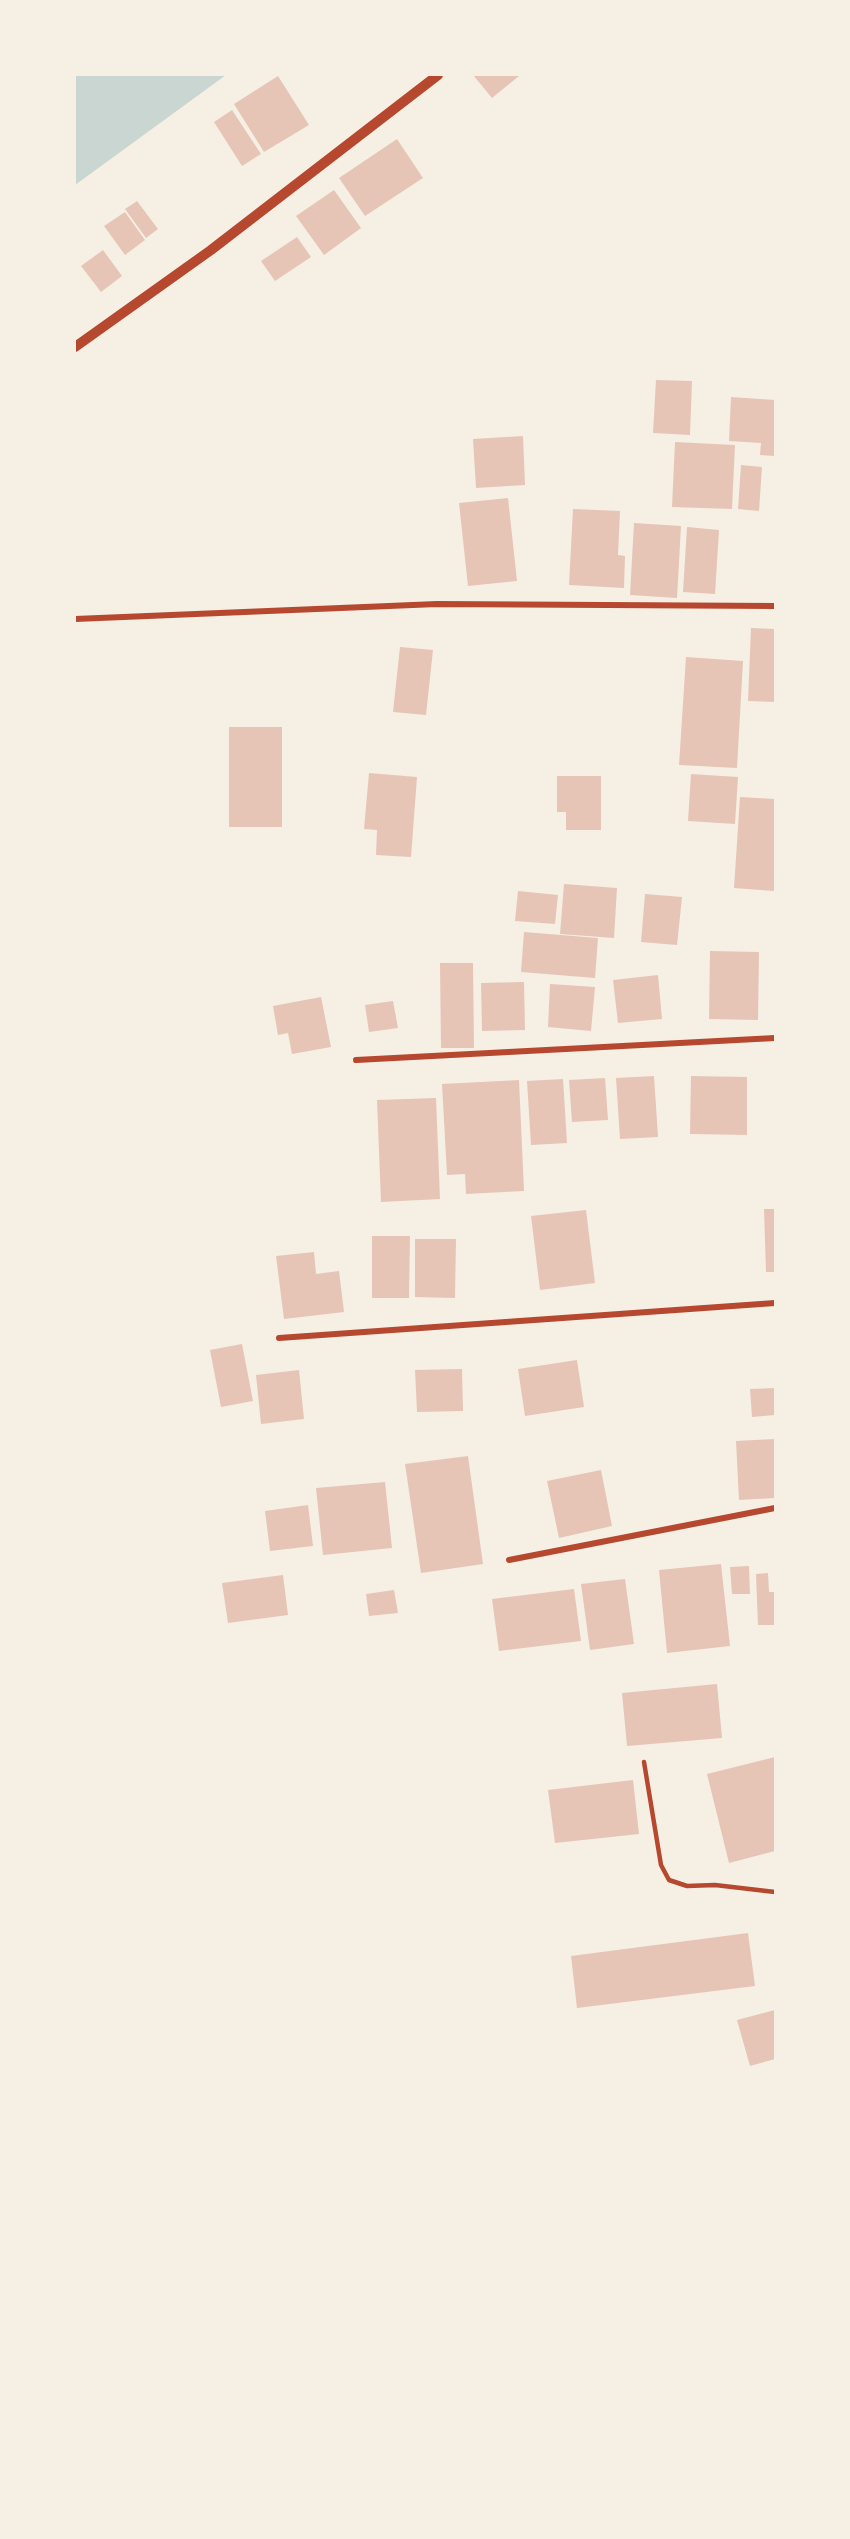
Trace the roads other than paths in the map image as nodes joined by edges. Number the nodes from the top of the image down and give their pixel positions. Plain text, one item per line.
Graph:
1 (438, 75) edge
2 (75, 347) edge
3 (775, 606) edge
4 (75, 619) edge
5 (775, 1038) edge
6 (356, 1060) dead end
7 (775, 1303) edge
8 (279, 1338) dead end
9 (775, 1508) edge
10 (509, 1560) dead end
11 (644, 1762) dead end
12 (775, 1892) edge

1 - 2 street
3 - 4 street
5 - 6 street
7 - 8 street
9 - 10 street
11 - 12 lane

